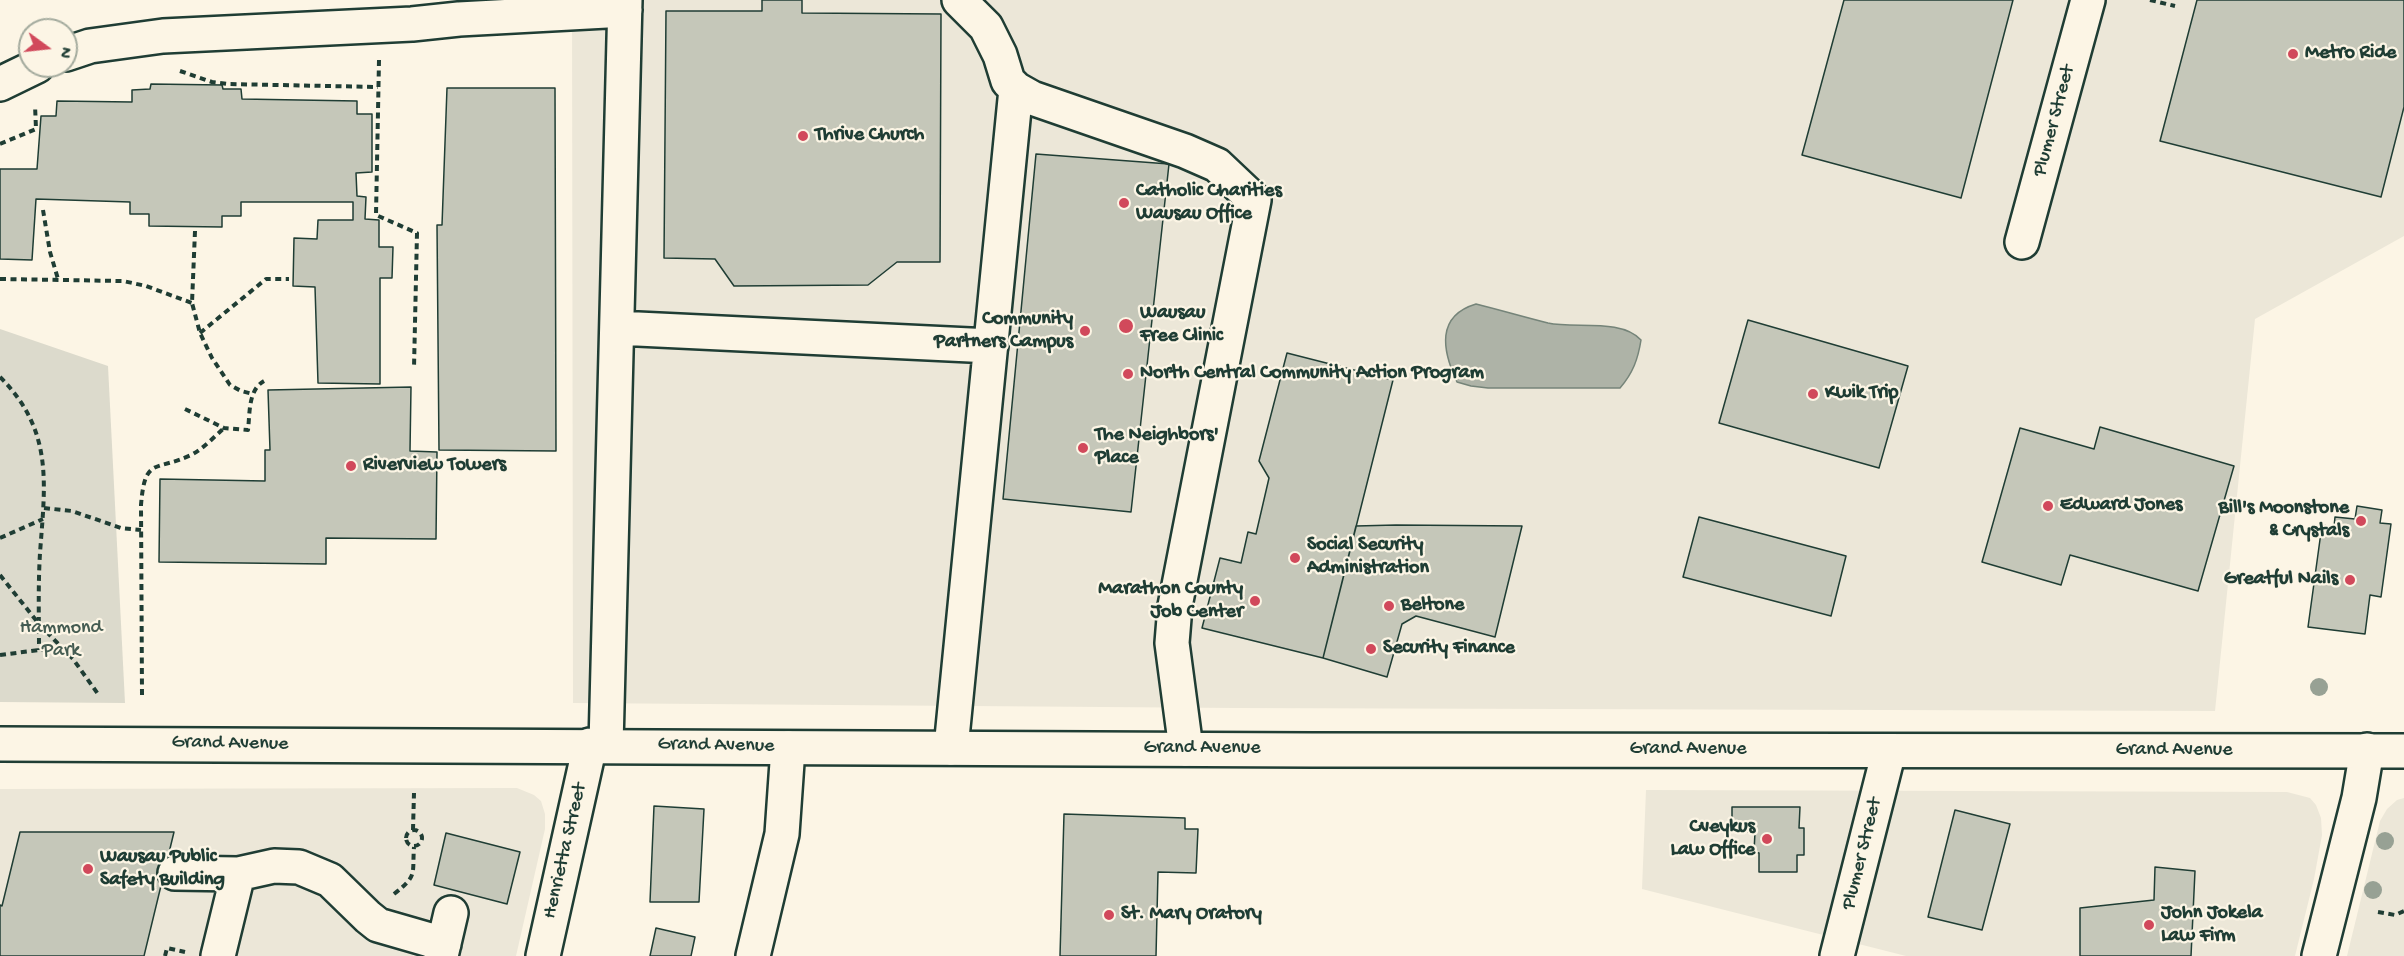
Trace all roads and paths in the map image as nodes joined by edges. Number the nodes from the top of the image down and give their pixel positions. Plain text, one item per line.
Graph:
1 (959, 0) edge
2 (2088, 0) edge
3 (2150, 0) edge
4 (625, 5) edge
5 (2175, 6) dead end
6 (78, 50) edge
7 (379, 53) dead end
8 (173, 69) dead end
9 (36, 81) edge
10 (0, 84) edge
11 (378, 87) junction
12 (1016, 89) junction
13 (0, 144) edge
14 (43, 210) dead end
15 (195, 231) dead end
16 (2022, 242) dead end
17 (0, 279) edge
18 (58, 279) junction
19 (290, 279) dead end
20 (192, 303) junction
21 (617, 328) junction
22 (200, 333) junction
23 (991, 346) junction
24 (414, 368) dead end
25 (0, 377) edge
26 (264, 381) dead end
27 (253, 393) junction
28 (185, 409) dead end
29 (224, 428) junction
30 (44, 508) junction
31 (44, 519) junction
32 (141, 530) junction
33 (0, 538) edge
34 (0, 575) edge
35 (39, 624) junction
36 (39, 650) junction
37 (66, 651) junction
38 (0, 655) edge
39 (98, 694) dead end
40 (142, 695) dead end
41 (0, 744) edge
42 (598, 745) junction
43 (788, 748) junction
44 (951, 748) junction
45 (1186, 749) junction
46 (2367, 750) junction
47 (1889, 751) junction
48 (2404, 751) edge
49 (414, 793) dead end
50 (413, 830) junction
51 (414, 847) junction
52 (175, 873) dead end
53 (238, 874) junction
54 (392, 896) dead end
55 (2404, 911) edge
56 (2378, 912) dead end
57 (445, 938) edge
58 (218, 956) edge
59 (543, 956) edge
60 (753, 956) edge
61 (1837, 956) edge
62 (2319, 956) edge

1 - 12 main road
2 - 16 main road, Plumer Street
3 - 5 path
4 - 6 main road
4 - 21 main road, Henrietta Street
7 - 11 path
8 - 11 path
9 - 10 main road
9 - 13 path
11 - 24 path
12 - 23 main road
12 - 45 main road
14 - 18 path
15 - 20 path
17 - 18 path
18 - 20 path
19 - 22 path
20 - 22 path
21 - 23 main road
21 - 42 main road, Henrietta Street
22 - 27 path
23 - 44 main road
25 - 30 path
26 - 27 path
27 - 29 path
28 - 29 path
29 - 32 path
30 - 31 path
30 - 32 path
31 - 33 path
31 - 35 path
32 - 40 path
34 - 35 path
35 - 36 path
35 - 37 path
36 - 37 path
36 - 38 path
37 - 39 path
41 - 42 main road, Grand Avenue
42 - 43 main road, Grand Avenue
42 - 59 main road, Henrietta Street
43 - 44 main road, Grand Avenue
43 - 60 main road
44 - 45 main road, Grand Avenue
45 - 47 main road, Grand Avenue
46 - 47 main road, Grand Avenue
46 - 48 main road, Grand Avenue
46 - 62 main road
47 - 61 main road, Plumer Street
49 - 50 path
50 - 51 path
50 - 51 path
51 - 54 path
52 - 53 main road
53 - 57 main road
53 - 58 main road
55 - 56 path

